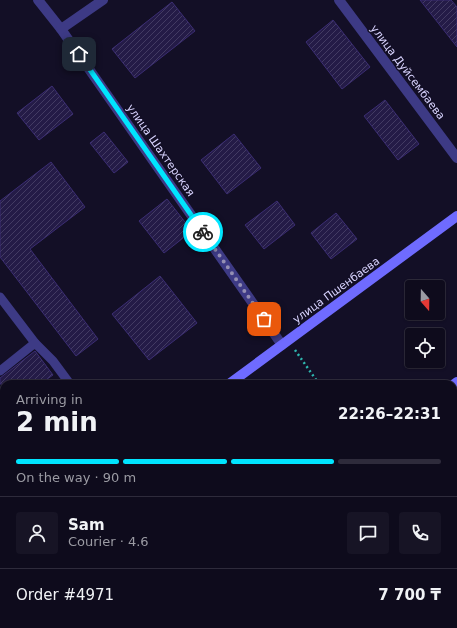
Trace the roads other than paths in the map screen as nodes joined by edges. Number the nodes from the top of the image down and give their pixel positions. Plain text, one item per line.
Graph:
1 (38, 0) edge
2 (103, 0) edge
3 (339, 0) edge
4 (61, 29) junction
5 (457, 158) edge
6 (457, 216) edge
7 (0, 297) edge
8 (285, 342) junction
9 (35, 343) junction
10 (0, 371) edge
11 (67, 380) edge
12 (234, 380) edge

1 - 4 street, улица Шахтерская
2 - 4 street
3 - 5 street, улица Дуйсембаева
4 - 8 street, улица Шахтерская
6 - 8 main road, улица Пшенбаева
7 - 9 lane
8 - 12 main road, улица Пшенбаева
9 - 10 lane
9 - 11 lane

